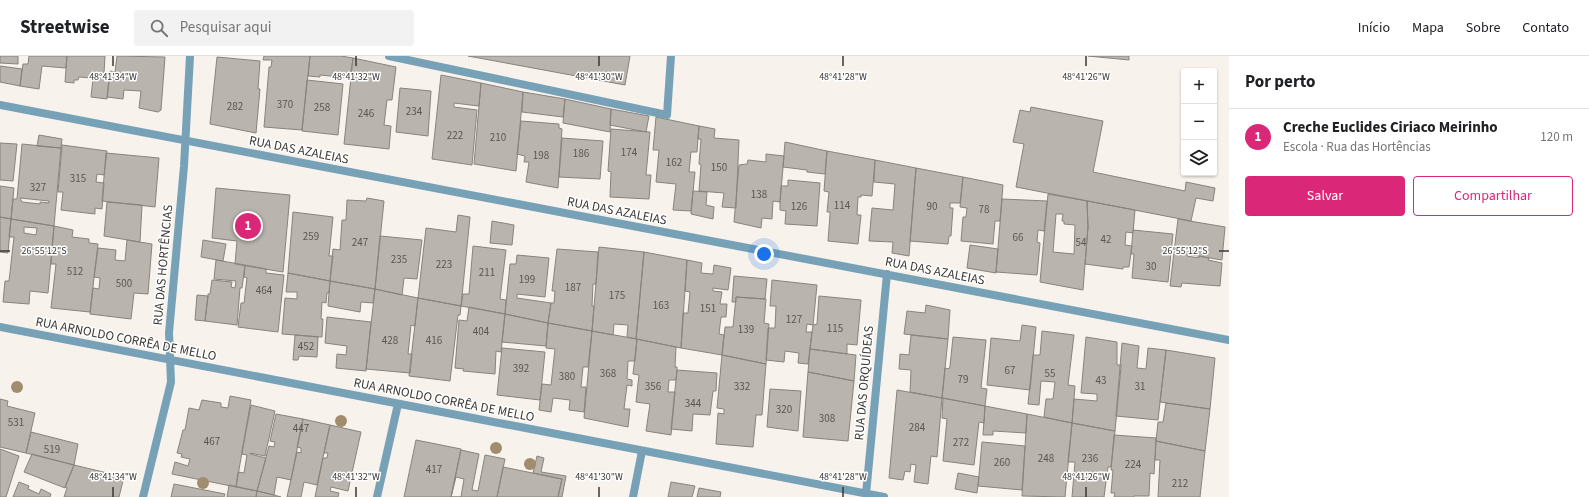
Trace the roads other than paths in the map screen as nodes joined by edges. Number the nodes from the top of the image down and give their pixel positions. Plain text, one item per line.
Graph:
1 (190, 56) edge
2 (388, 56) edge
3 (671, 56) edge
4 (0, 105) edge
5 (185, 140) junction
6 (887, 274) junction
7 (0, 327) edge
8 (1229, 340) edge
9 (170, 360) junction
10 (398, 404) junction
11 (642, 451) junction
12 (866, 494) junction
13 (143, 497) edge
14 (377, 497) edge
15 (633, 497) edge
16 (884, 497) edge

1 - 5 street, RUA DAS HORTÊNCIAS
2 - 3 street
4 - 5 street, RUA DAS AZALEIAS
5 - 6 street, RUA DAS AZALEIAS
5 - 9 street, RUA DAS HORTÊNCIAS
6 - 8 street, RUA DAS AZALEIAS
6 - 12 street, RUA DAS ORQUÍDEAS
7 - 9 street, RUA ARNOLDO CORRÊA DE MELLO
9 - 10 street, RUA ARNOLDO CORRÊA DE MELLO
9 - 13 street, RUA DAS HORTÊNCIAS
10 - 11 street, RUA ARNOLDO CORRÊA DE MELLO
10 - 14 street
11 - 12 street, RUA ARNOLDO CORRÊA DE MELLO
11 - 15 street
12 - 16 street, RUA ARNOLDO CORRÊA DE MELLO

